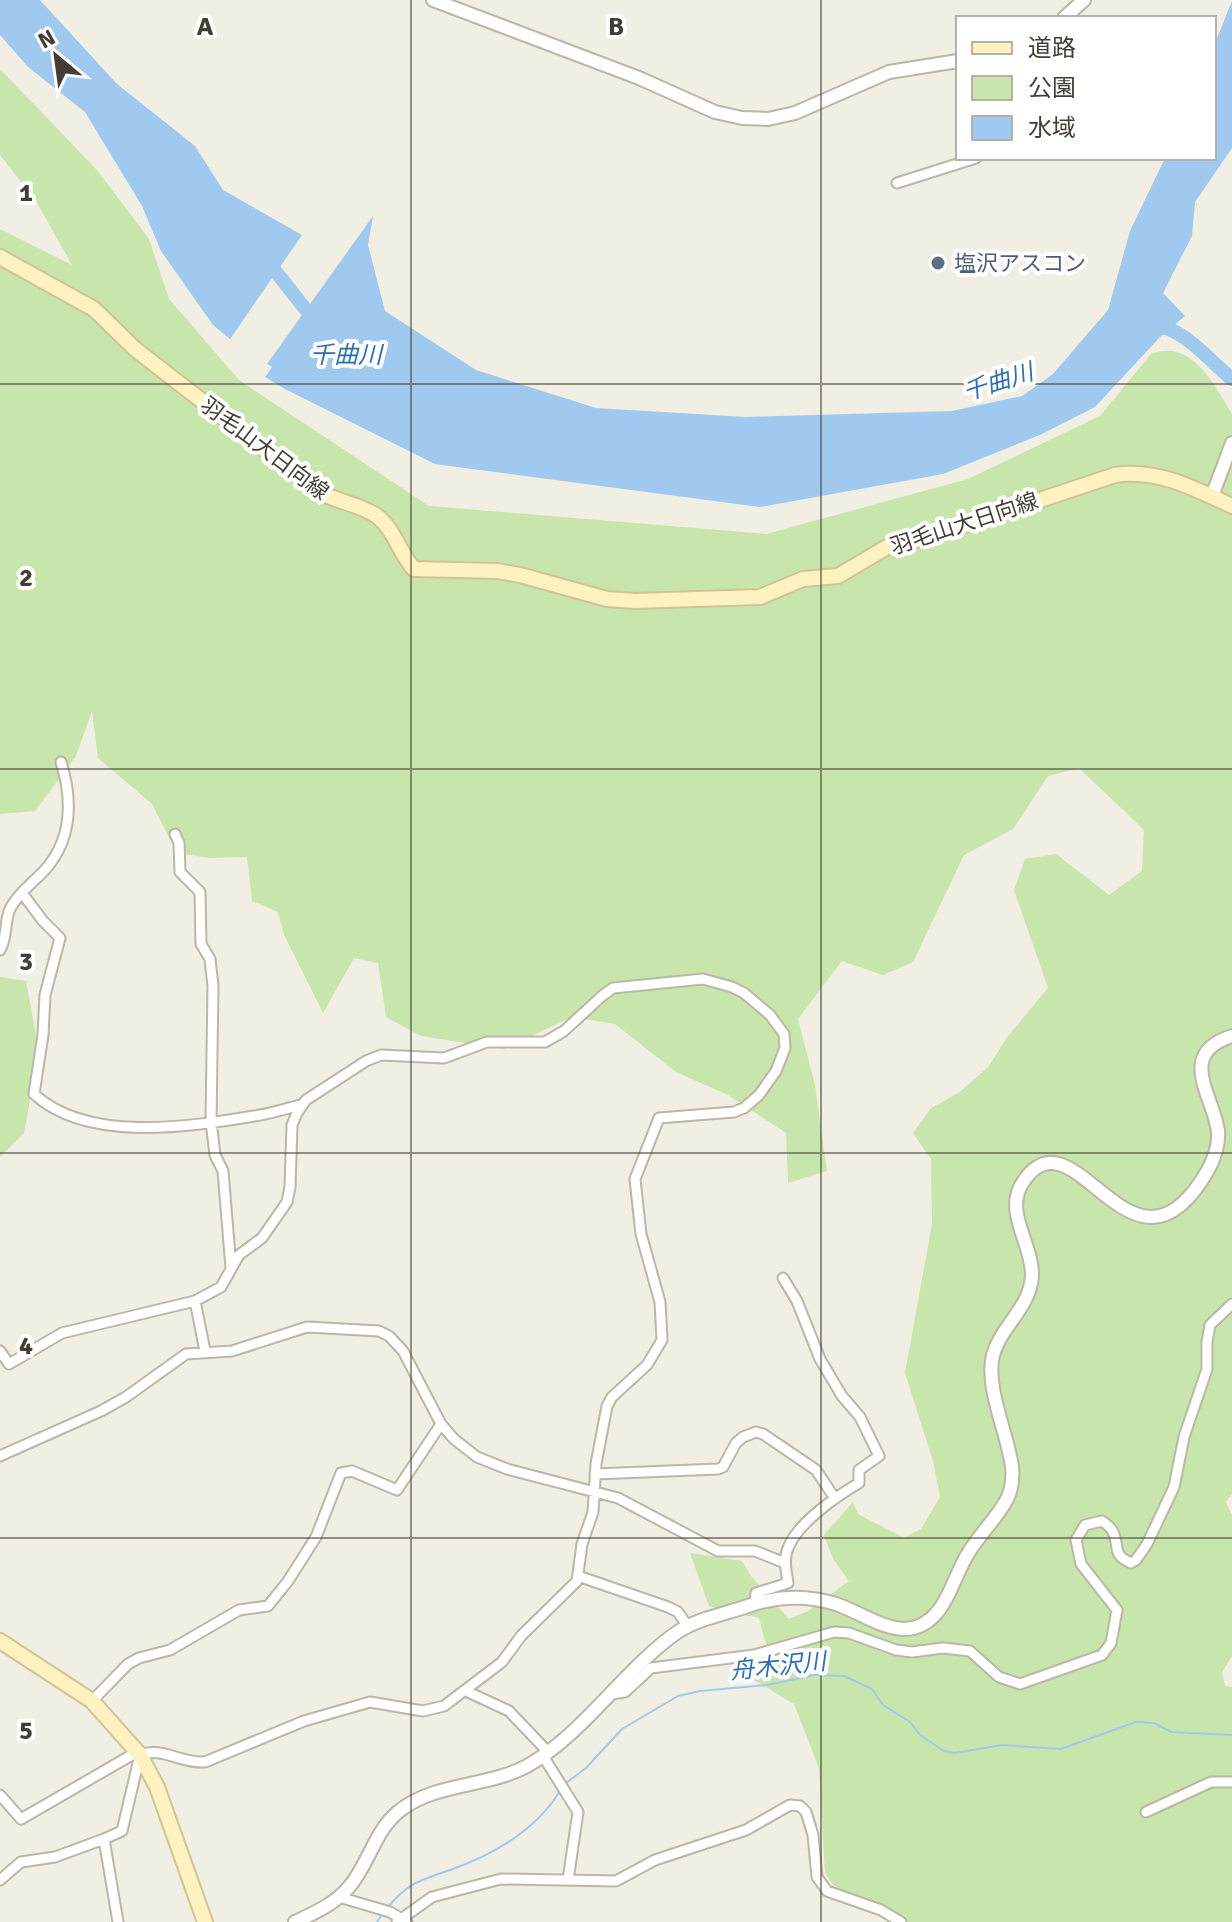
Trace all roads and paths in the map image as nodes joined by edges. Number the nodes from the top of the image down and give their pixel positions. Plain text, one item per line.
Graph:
1 (433, 0) edge
2 (956, 61) edge
3 (970, 160) edge
4 (897, 183) dead end
5 (0, 257) edge
6 (1232, 443) edge
7 (1212, 496) junction
8 (1232, 506) edge
9 (61, 762) dead end
10 (175, 834) dead end
11 (22, 893) junction
12 (0, 950) edge
13 (1232, 1036) edge
14 (302, 1105) junction
15 (211, 1121) junction
16 (231, 1268) junction
17 (783, 1278) dead end
18 (195, 1301) junction
19 (1232, 1304) edge
20 (0, 1351) edge
21 (205, 1351) junction
22 (441, 1424) junction
23 (0, 1456) edge
24 (595, 1474) junction
25 (594, 1493) junction
26 (834, 1497) junction
27 (785, 1563) junction
28 (578, 1576) junction
29 (755, 1604) junction
30 (688, 1627) junction
31 (0, 1641) edge
32 (466, 1691) junction
33 (611, 1694) junction
34 (92, 1701) junction
35 (138, 1754) junction
36 (546, 1754) junction
37 (1232, 1782) edge
38 (0, 1795) edge
39 (1146, 1812) dead end
40 (104, 1839) junction
41 (0, 1880) edge
42 (568, 1880) junction
43 (339, 1897) junction
44 (402, 1920) edge
45 (118, 1922) edge
46 (205, 1922) edge
47 (295, 1922) edge
48 (901, 1922) edge

1 - 2 street
3 - 4 street
5 - 7 main road, 羽毛山大日向線
6 - 7 street
7 - 8 main road, 羽毛山大日向線
9 - 11 street
10 - 15 street
11 - 12 street
11 - 15 street
13 - 29 street
14 - 15 street
14 - 16 street
14 - 24 street
15 - 16 street
16 - 18 street
17 - 26 street
18 - 20 street
18 - 21 street
19 - 33 street
21 - 22 street
21 - 23 street
22 - 25 street
22 - 34 street
24 - 25 street
24 - 26 street
25 - 27 street
25 - 28 street
26 - 27 street
27 - 29 street
28 - 30 street
28 - 32 street
29 - 30 street
30 - 33 street
31 - 34 main road
32 - 35 street
32 - 36 street
33 - 36 street
34 - 35 main road
35 - 38 street
35 - 40 street
35 - 46 main road
36 - 42 street
36 - 43 street
37 - 39 street
40 - 41 street
40 - 45 street
42 - 44 street
42 - 48 street
43 - 44 street
43 - 47 street

